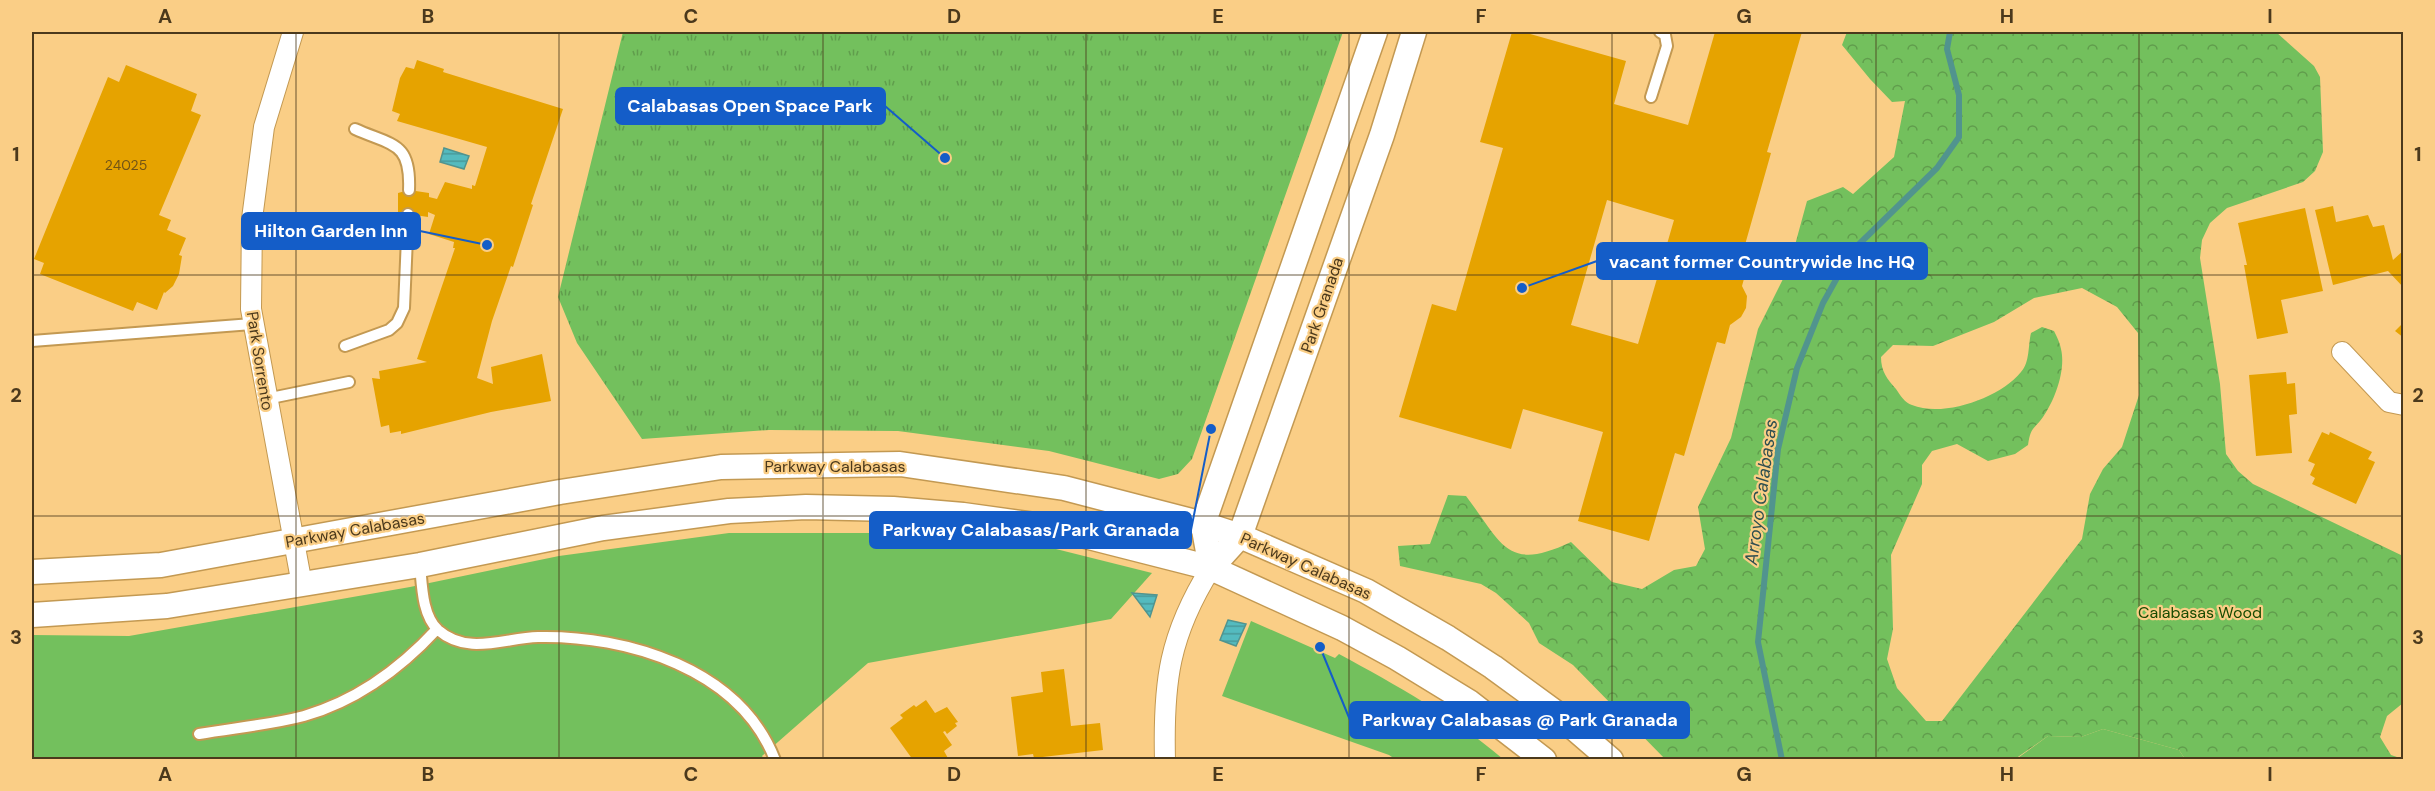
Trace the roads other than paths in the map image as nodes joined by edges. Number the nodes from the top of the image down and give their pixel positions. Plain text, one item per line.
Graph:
1 (293, 32) edge
2 (1375, 32) edge
3 (1414, 32) edge
4 (1660, 32) edge
5 (1651, 97) dead end
6 (355, 129) dead end
7 (409, 190) dead end
8 (408, 214) dead end
9 (252, 324) junction
10 (32, 341) edge
11 (345, 346) dead end
12 (2342, 352) dead end
13 (349, 382) dead end
14 (266, 399) junction
15 (2403, 405) edge
16 (1203, 524) junction
17 (1240, 536) junction
18 (293, 541) junction
19 (420, 565) junction
20 (1210, 568) junction
21 (32, 572) edge
22 (302, 585) junction
23 (32, 615) edge
24 (437, 629) junction
25 (199, 734) dead end
26 (775, 759) edge
27 (1165, 759) edge
28 (1544, 759) edge
29 (1611, 759) edge

1 - 9 street, Park Sorrento
2 - 16 street
3 - 17 street, Park Granada
4 - 5 lane
6 - 7 lane
8 - 11 lane
9 - 10 lane
9 - 14 street, Park Sorrento
12 - 15 street
13 - 14 lane
14 - 18 street, Park Sorrento
16 - 17 street, Parkway Calabasas
16 - 18 street, Parkway Calabasas
16 - 20 street
17 - 20 street, Park Granada
17 - 29 street, Parkway Calabasas
18 - 21 street, Parkway Calabasas
18 - 22 street, Park Sorrento
19 - 20 street
19 - 22 street
19 - 24 lane
20 - 27 street, Park Granada
20 - 28 street
22 - 23 street
24 - 25 lane
24 - 26 lane

